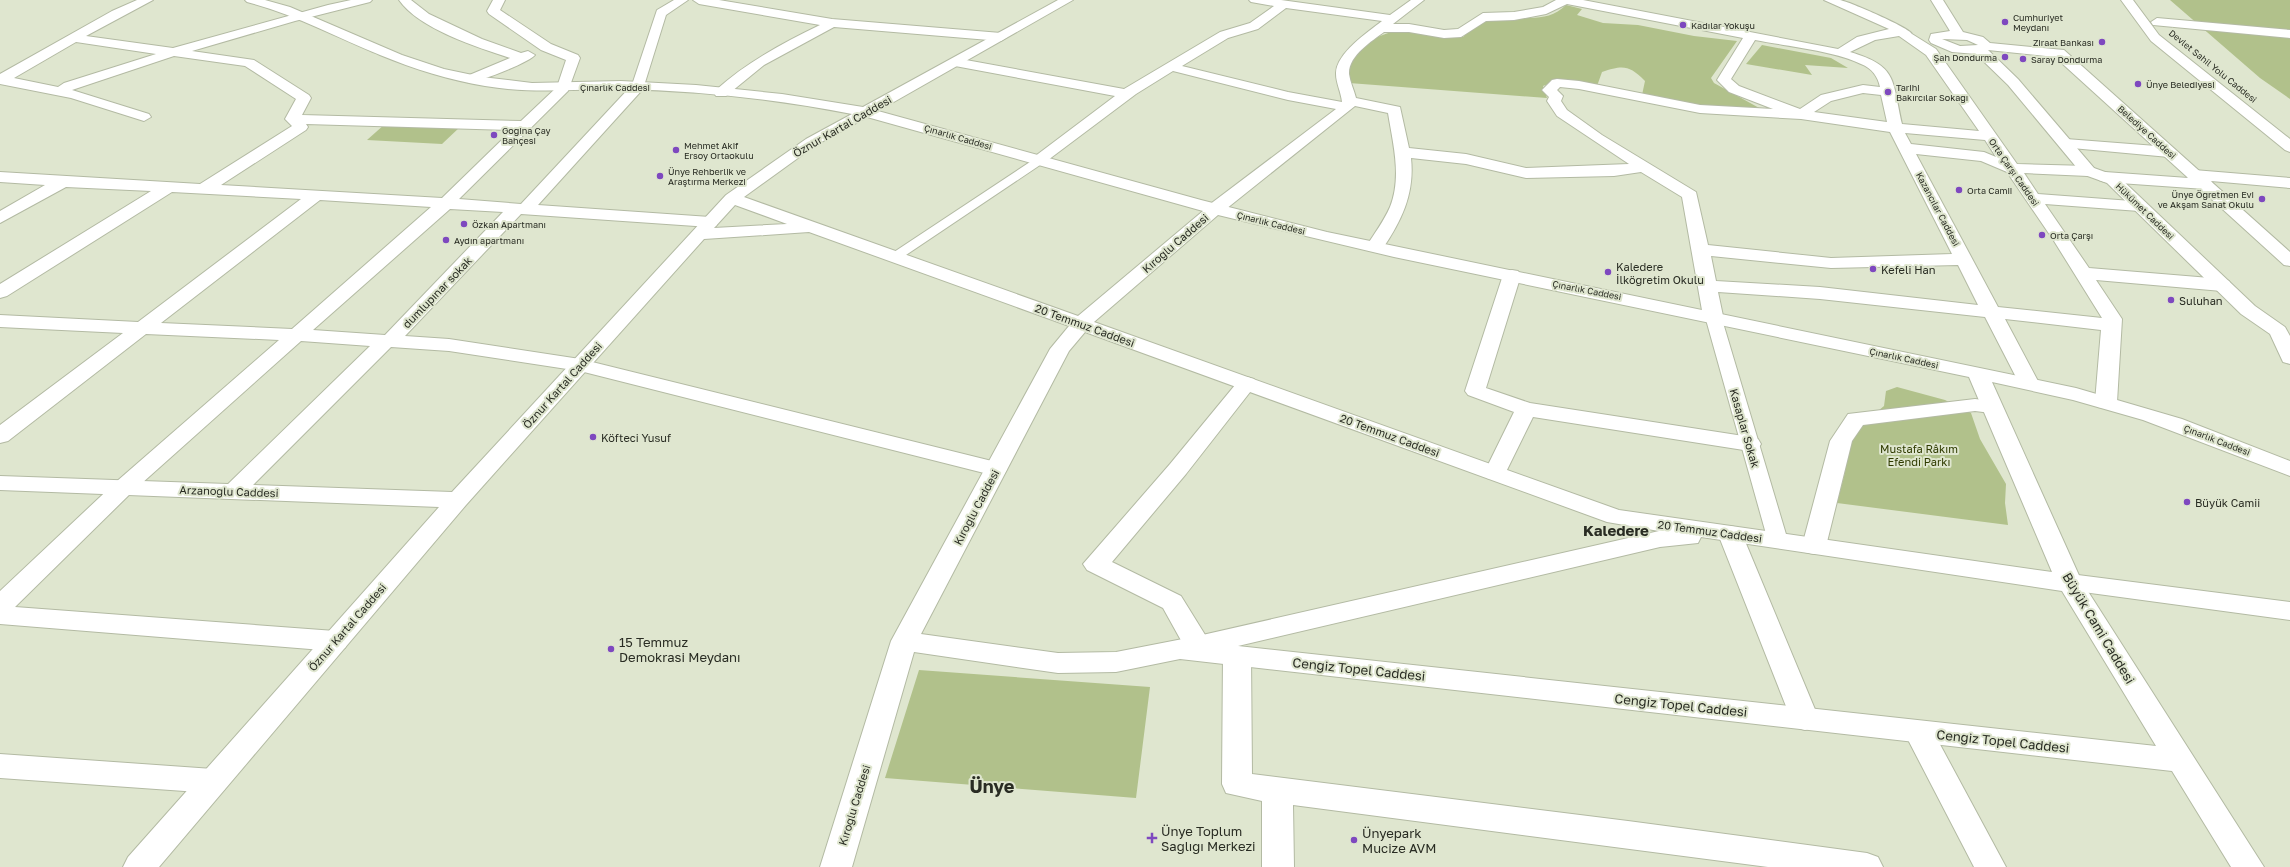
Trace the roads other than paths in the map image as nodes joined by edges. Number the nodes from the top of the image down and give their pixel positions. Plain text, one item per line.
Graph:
1 (147, 0) edge
2 (252, 0) edge
3 (366, 0) edge
4 (405, 0) edge
5 (499, 0) edge
6 (682, 0) edge
7 (699, 0) edge
8 (1067, 0) edge
9 (1255, 0) edge
10 (1418, 0) edge
11 (1565, 0) edge
12 (1830, 0) edge
13 (1937, 0) edge
14 (2127, 0) edge
15 (2140, 0) edge
16 (1284, 4) junction
17 (297, 15) junction
18 (832, 22) junction
19 (2158, 22) junction
20 (1388, 24) junction
21 (1902, 32) junction
22 (2290, 34) edge
23 (1959, 36) junction
24 (1001, 37) junction
25 (1750, 37) junction
26 (73, 38) junction
27 (1935, 38) junction
28 (546, 46) junction
29 (1983, 48) junction
30 (172, 52) junction
31 (2194, 52) dead end
32 (1840, 53) junction
33 (522, 58) junction
34 (955, 62) junction
35 (1172, 67) junction
36 (0, 79) edge
37 (472, 79) junction
38 (638, 86) junction
39 (563, 88) junction
40 (60, 92) junction
41 (1888, 92) junction
42 (721, 93) junction
43 (1127, 94) junction
44 (1349, 104) junction
45 (866, 112) junction
46 (1801, 115) junction
47 (144, 117) dead end
48 (292, 120) junction
49 (524, 126) junction
50 (1895, 128) junction
51 (1988, 136) junction
52 (2066, 144) junction
53 (2290, 147) edge
54 (1905, 148) junction
55 (1402, 152) junction
56 (2169, 152) junction
57 (1039, 160) junction
58 (1643, 166) junction
59 (2010, 168) junction
60 (2088, 171) junction
61 (0, 176) edge
62 (2105, 177) junction
63 (2199, 179) junction
64 (63, 182) junction
65 (2290, 183) edge
66 (169, 187) junction
67 (204, 189) junction
68 (316, 195) junction
69 (732, 198) junction
70 (2032, 198) junction
71 (446, 203) junction
72 (2139, 206) junction
73 (521, 208) junction
74 (1215, 209) junction
75 (0, 218) edge
76 (705, 228) junction
77 (814, 228) junction
78 (1375, 247) junction
79 (1701, 250) junction
80 (895, 256) junction
81 (2289, 258) edge
82 (1964, 259) junction
83 (2084, 273) junction
84 (1512, 275) junction
85 (2222, 285) junction
86 (1708, 286) junction
87 (0, 292) edge
88 (1992, 312) junction
89 (1713, 316) junction
90 (0, 321) edge
91 (1082, 323) junction
92 (2112, 325) junction
93 (140, 328) junction
94 (297, 335) junction
95 (388, 341) junction
96 (2290, 358) edge
97 (580, 365) junction
98 (1970, 372) junction
99 (1247, 383) junction
100 (2029, 383) junction
101 (2106, 402) junction
102 (1983, 406) junction
103 (1526, 409) junction
104 (0, 436) edge
105 (1750, 444) junction
106 (996, 469) junction
107 (2290, 469) edge
108 (1495, 473) junction
109 (0, 483) edge
110 (124, 487) junction
111 (234, 491) junction
112 (458, 500) junction
113 (1730, 534) junction
114 (1778, 541) junction
115 (1814, 546) junction
116 (2065, 582) junction
117 (0, 606) edge
118 (2290, 611) edge
119 (0, 615) edge
120 (335, 641) junction
121 (904, 641) junction
122 (1190, 648) junction
123 (1237, 656) junction
124 (1805, 719) junction
125 (1919, 732) junction
126 (2180, 760) junction
127 (0, 766) edge
128 (213, 782) junction
129 (1277, 791) junction
130 (139, 867) edge
131 (836, 867) edge
132 (1278, 867) edge
133 (1868, 867) edge
134 (1990, 867) edge
135 (2248, 867) edge

1 - 26 street
2 - 17 street, Çınarlık Caddesi
3 - 17 street
4 - 33 street
5 - 28 street
6 - 38 street
7 - 18 street
8 - 24 street, Öznur Kartal Caddesi
9 - 16 street
10 - 20 street
11 - 20 street
11 - 25 street, Kazancılar Caddesi
12 - 21 street, Orta Çarşı Caddesi
13 - 23 street
14 - 53 street, Devlet Sahil Yolu Caddesi
15 - 19 street, Devlet Sahil Yolu Caddesi
16 - 20 street
16 - 35 street
17 - 30 street
17 - 37 street, Çınarlık Caddesi
18 - 24 street
18 - 42 street
19 - 22 street
19 - 31 street, Devlet Sahil Yolu Caddesi
20 - 44 street
21 - 27 street
21 - 32 street
21 - 51 street, Orta Çarşı Caddesi
23 - 27 street
23 - 29 street
24 - 34 street, Öznur Kartal Caddesi
25 - 32 street, Kazancılar Caddesi
25 - 46 street
26 - 30 street
26 - 36 street
27 - 29 street, Belediye Caddesi
28 - 33 street
28 - 39 street
29 - 52 street
29 - 56 street, Belediye Caddesi
30 - 40 street
30 - 48 street
32 - 41 street, Kazancılar Caddesi
33 - 37 street
34 - 43 street
34 - 45 street, Öznur Kartal Caddesi
35 - 43 street
35 - 44 street
36 - 40 street
37 - 39 street, Çınarlık Caddesi
38 - 39 street, Çınarlık Caddesi
38 - 42 street, Çınarlık Caddesi
38 - 73 street, dumlupınar sokak
39 - 49 street
40 - 47 street
41 - 46 street
41 - 50 street, Kazancılar Caddesi
42 - 45 street, Çınarlık Caddesi
43 - 57 street
44 - 55 street
44 - 74 street, Kıroğlu Caddesi
45 - 57 street, Çınarlık Caddesi
45 - 69 street, Öznur Kartal Caddesi
46 - 50 street
46 - 58 street
48 - 49 street
48 - 67 street
49 - 71 street
50 - 51 street
50 - 54 street, Kazancılar Caddesi
51 - 59 street, Orta Çarşı Caddesi
52 - 56 street
52 - 60 street
54 - 59 street
54 - 82 street, Kazancılar Caddesi
55 - 58 street
55 - 78 street
56 - 63 street, Belediye Caddesi
57 - 74 street, Çınarlık Caddesi
57 - 80 lane
58 - 79 street
59 - 60 street
59 - 70 street, Orta Çarşı Caddesi
60 - 62 street, Hükümet Caddesi
61 - 64 street
62 - 63 street
62 - 72 street, Hükümet Caddesi
63 - 65 street
63 - 81 street, Belediye Caddesi
64 - 66 street
64 - 75 street
66 - 67 street
66 - 87 street
67 - 68 street
68 - 71 street
68 - 93 street
69 - 76 street, Öznur Kartal Caddesi
69 - 77 street, 20 Temmuz Caddesi
70 - 72 street
70 - 83 street, Orta Çarşı Caddesi
71 - 73 street
71 - 94 street
72 - 85 street, Hükümet Caddesi
73 - 76 street
73 - 95 street, dumlupınar sokak
74 - 78 street, Çınarlık Caddesi
74 - 91 street, Kıroğlu Caddesi
76 - 77 street
76 - 97 street, Öznur Kartal Caddesi
77 - 80 street, 20 Temmuz Caddesi
78 - 84 street, Çınarlık Caddesi
79 - 82 street
79 - 86 street
80 - 91 street, 20 Temmuz Caddesi
82 - 88 street, Kazancılar Caddesi
83 - 85 street
83 - 92 street, Orta Çarşı Caddesi
84 - 89 street, Çınarlık Caddesi
84 - 103 street
85 - 96 street, Hükümet Caddesi
86 - 88 street
86 - 89 street
88 - 92 street
88 - 100 street, Kazancılar Caddesi
89 - 98 street, Çınarlık Caddesi
89 - 105 lane, Kasaplar Sokak
90 - 93 street
91 - 99 street, 20 Temmuz Caddesi
91 - 106 street, Kıroğlu Caddesi
92 - 101 street, Orta Çarşı Caddesi
93 - 94 street
93 - 104 street
94 - 95 street
94 - 110 street
95 - 97 street
95 - 111 street, dumlupınar sokak
97 - 106 street
97 - 112 street, Öznur Kartal Caddesi
98 - 100 street, Çınarlık Caddesi
98 - 102 street, Büyük Cami Caddesi
99 - 108 street, 20 Temmuz Caddesi
99 - 122 street
100 - 101 street, Çınarlık Caddesi
101 - 107 street, Çınarlık Caddesi
102 - 115 street
102 - 116 street, Büyük Cami Caddesi
103 - 105 street
103 - 108 street
105 - 114 lane, Kasaplar Sokak
106 - 121 street, Kıroğlu Caddesi
108 - 113 street, 20 Temmuz Caddesi
109 - 110 street, Arzanoğlu Caddesi
110 - 111 street, Arzanoğlu Caddesi
110 - 117 street
111 - 112 street, Arzanoğlu Caddesi
112 - 120 street, Öznur Kartal Caddesi
113 - 114 street, 20 Temmuz Caddesi
113 - 122 street
113 - 124 street
114 - 115 street, 20 Temmuz Caddesi
115 - 116 street, 20 Temmuz Caddesi
116 - 118 street, 20 Temmuz Caddesi
116 - 126 street, Büyük Cami Caddesi
119 - 120 street
120 - 128 street, Öznur Kartal Caddesi
121 - 122 street
121 - 131 street, Kıroğlu Caddesi
122 - 123 street, Cengiz Topel Caddesi
123 - 124 street, Cengiz Topel Caddesi
123 - 129 street
124 - 125 street, Cengiz Topel Caddesi
125 - 126 street, Cengiz Topel Caddesi
125 - 134 street
126 - 135 street, Büyük Cami Caddesi
127 - 128 street
128 - 130 street, Öznur Kartal Caddesi
129 - 132 street
129 - 133 street

